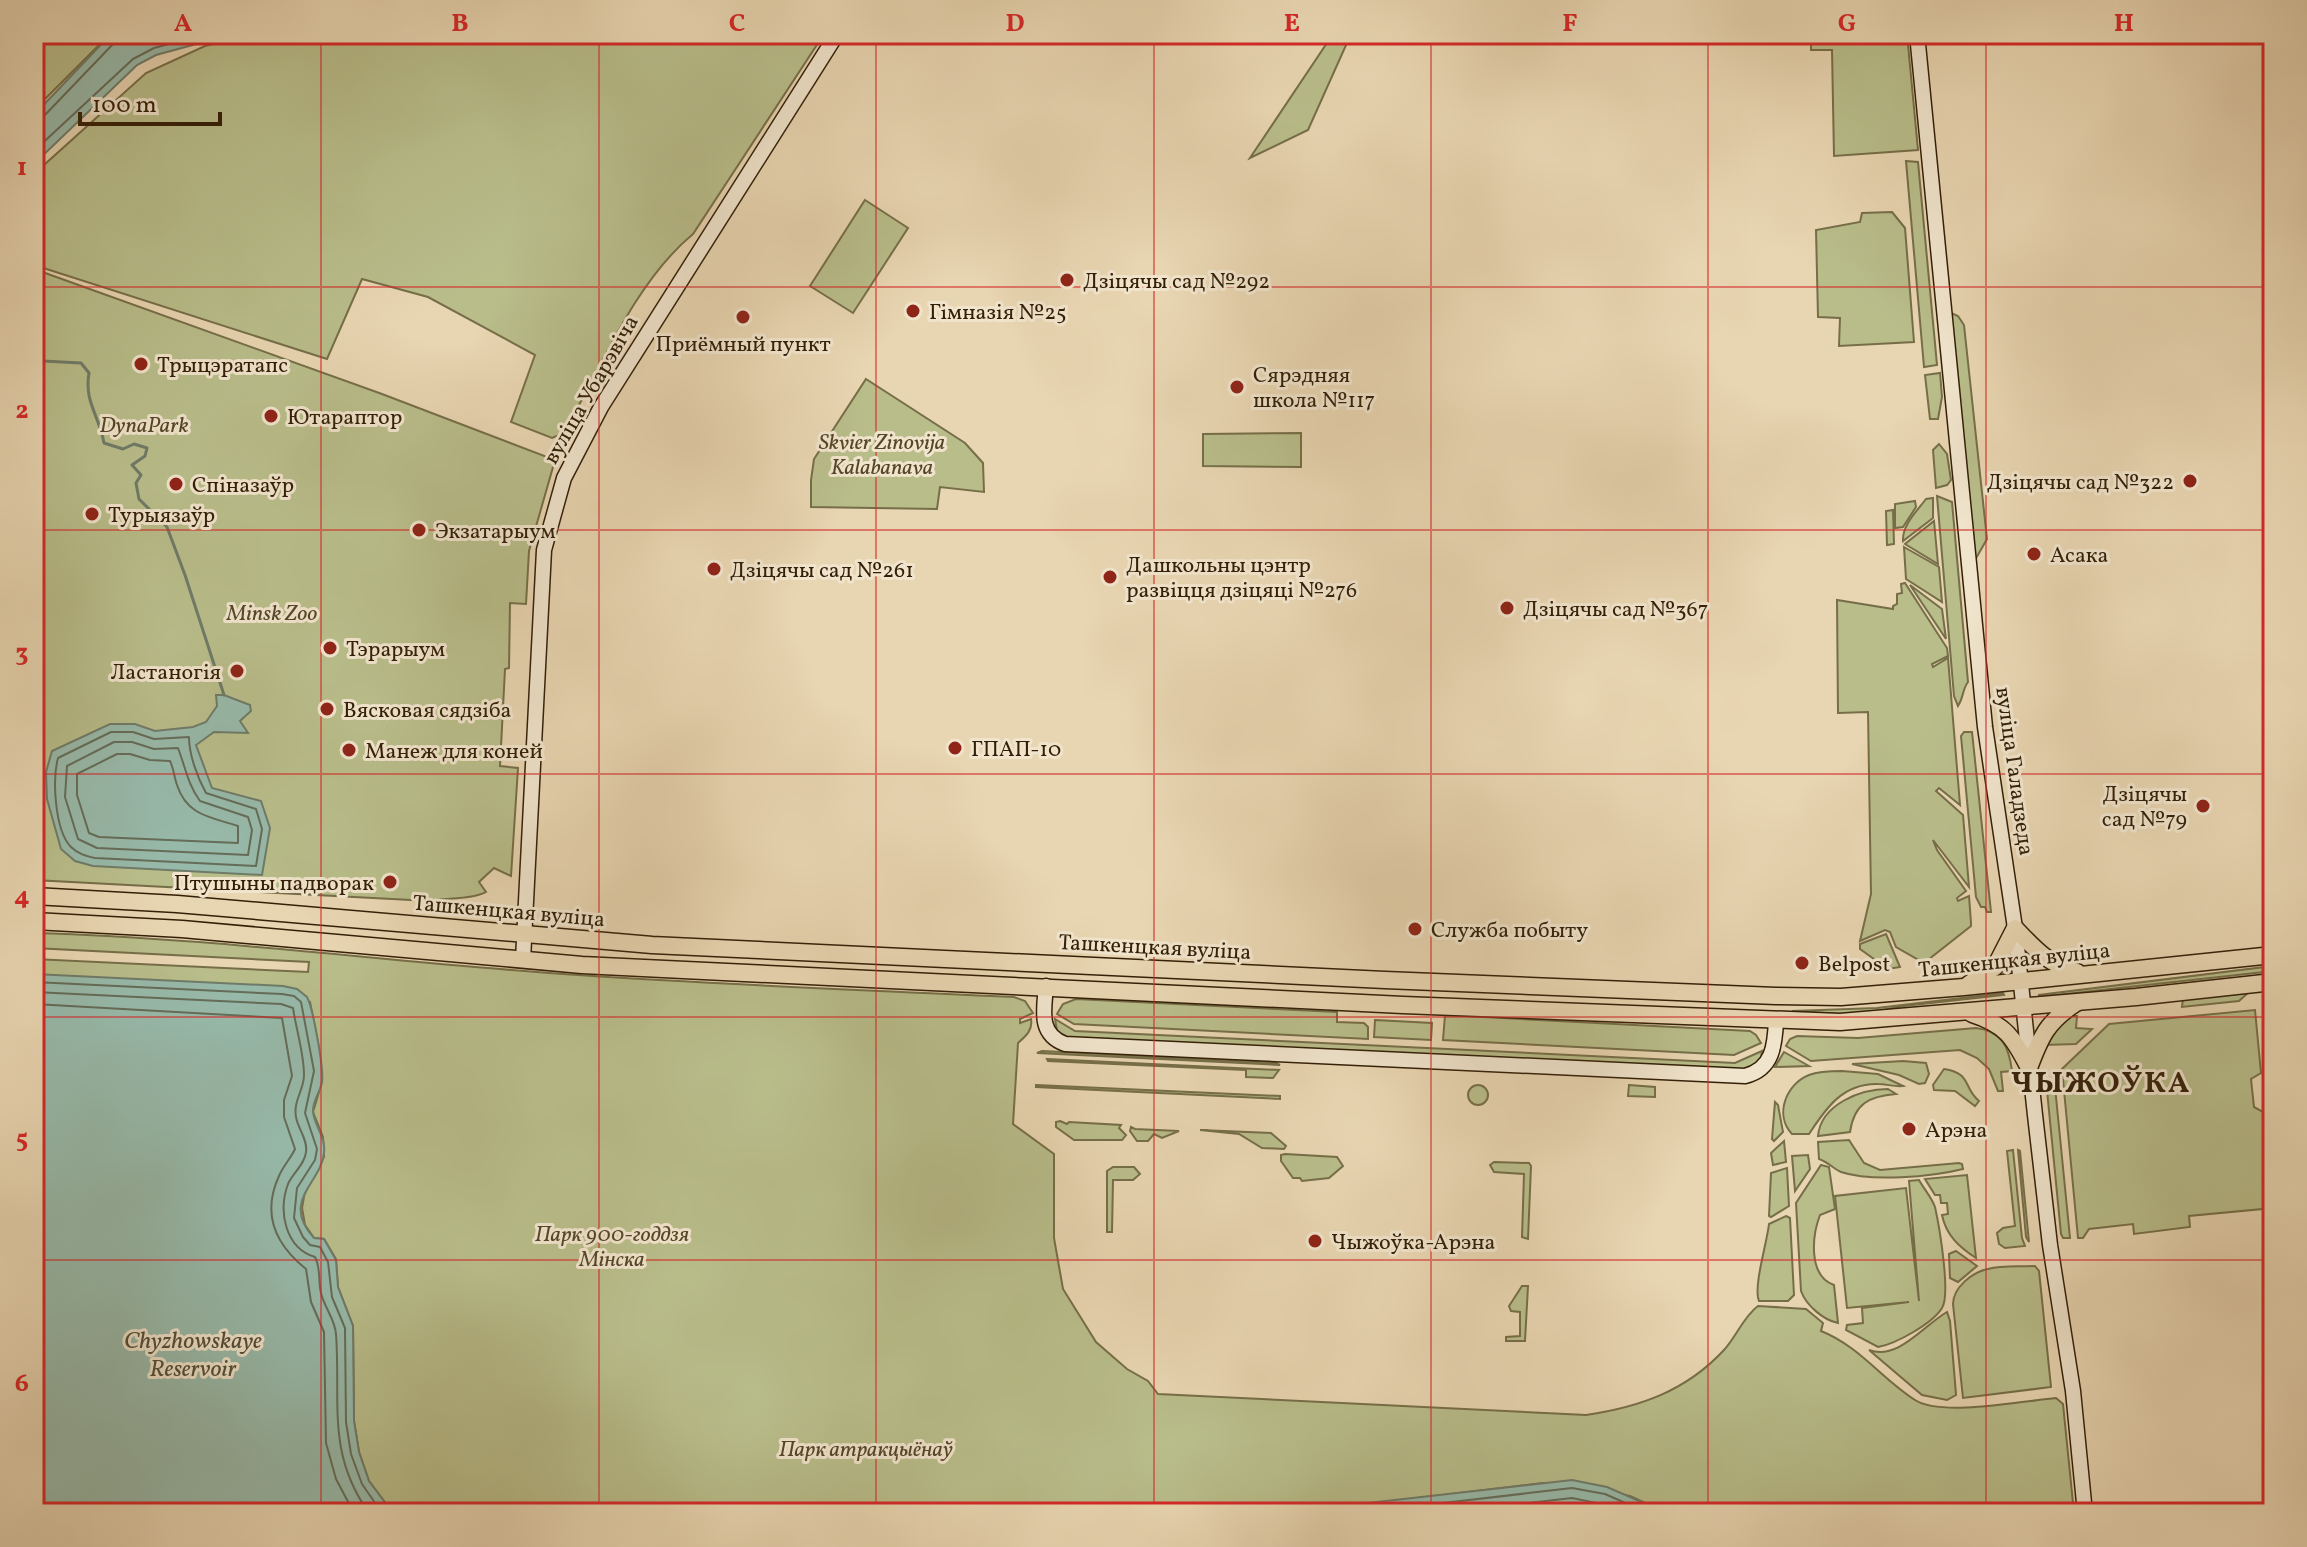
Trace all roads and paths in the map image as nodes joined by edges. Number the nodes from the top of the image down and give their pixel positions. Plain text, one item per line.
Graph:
1 (837, 34) edge
2 (1917, 34) edge
3 (34, 896) edge
4 (34, 921) edge
5 (2015, 928) junction
6 (525, 935) junction
7 (2273, 955) edge
8 (523, 960) junction
9 (1047, 963) junction
10 (2086, 974) junction
11 (2020, 981) junction
12 (2273, 982) edge
13 (1046, 986) junction
14 (1964, 987) junction
15 (1776, 996) junction
16 (2078, 1002) junction
17 (2023, 1007) junction
18 (1965, 1011) junction
19 (1776, 1020) junction
20 (2029, 1068) junction
21 (2085, 1513) edge

1 - 6 main road, вуліца Убарэвіча
2 - 5 main road, вуліца Галадзеда
3 - 6 main road, Ташкенцкая вуліца
4 - 8 main road, Ташкенцкая вуліца
5 - 10 main road
5 - 11 main road, вуліца Галадзеда
5 - 14 main road
6 - 8 main road, вуліца Убарэвіча
6 - 9 main road, Ташкенцкая вуліца
7 - 10 main road, Ташкенцкая вуліца
8 - 13 main road, Ташкенцкая вуліца
9 - 13 main road
9 - 15 main road, Ташкенцкая вуліца
10 - 11 main road, Ташкенцкая вуліца
11 - 14 main road, Ташкенцкая вуліца
11 - 17 main road, вуліца Галадзеда
12 - 16 main road, Ташкенцкая вуліца
13 - 19 main road, Ташкенцкая вуліца
13 - 19 main road
14 - 15 main road, Ташкенцкая вуліца
15 - 19 main road
16 - 17 main road, Ташкенцкая вуліца
16 - 20 main road
17 - 18 main road, Ташкенцкая вуліца
17 - 20 main road, вуліца Галадзеда
18 - 19 main road, Ташкенцкая вуліца
18 - 20 main road
20 - 21 main road, вуліца Галадзеда

